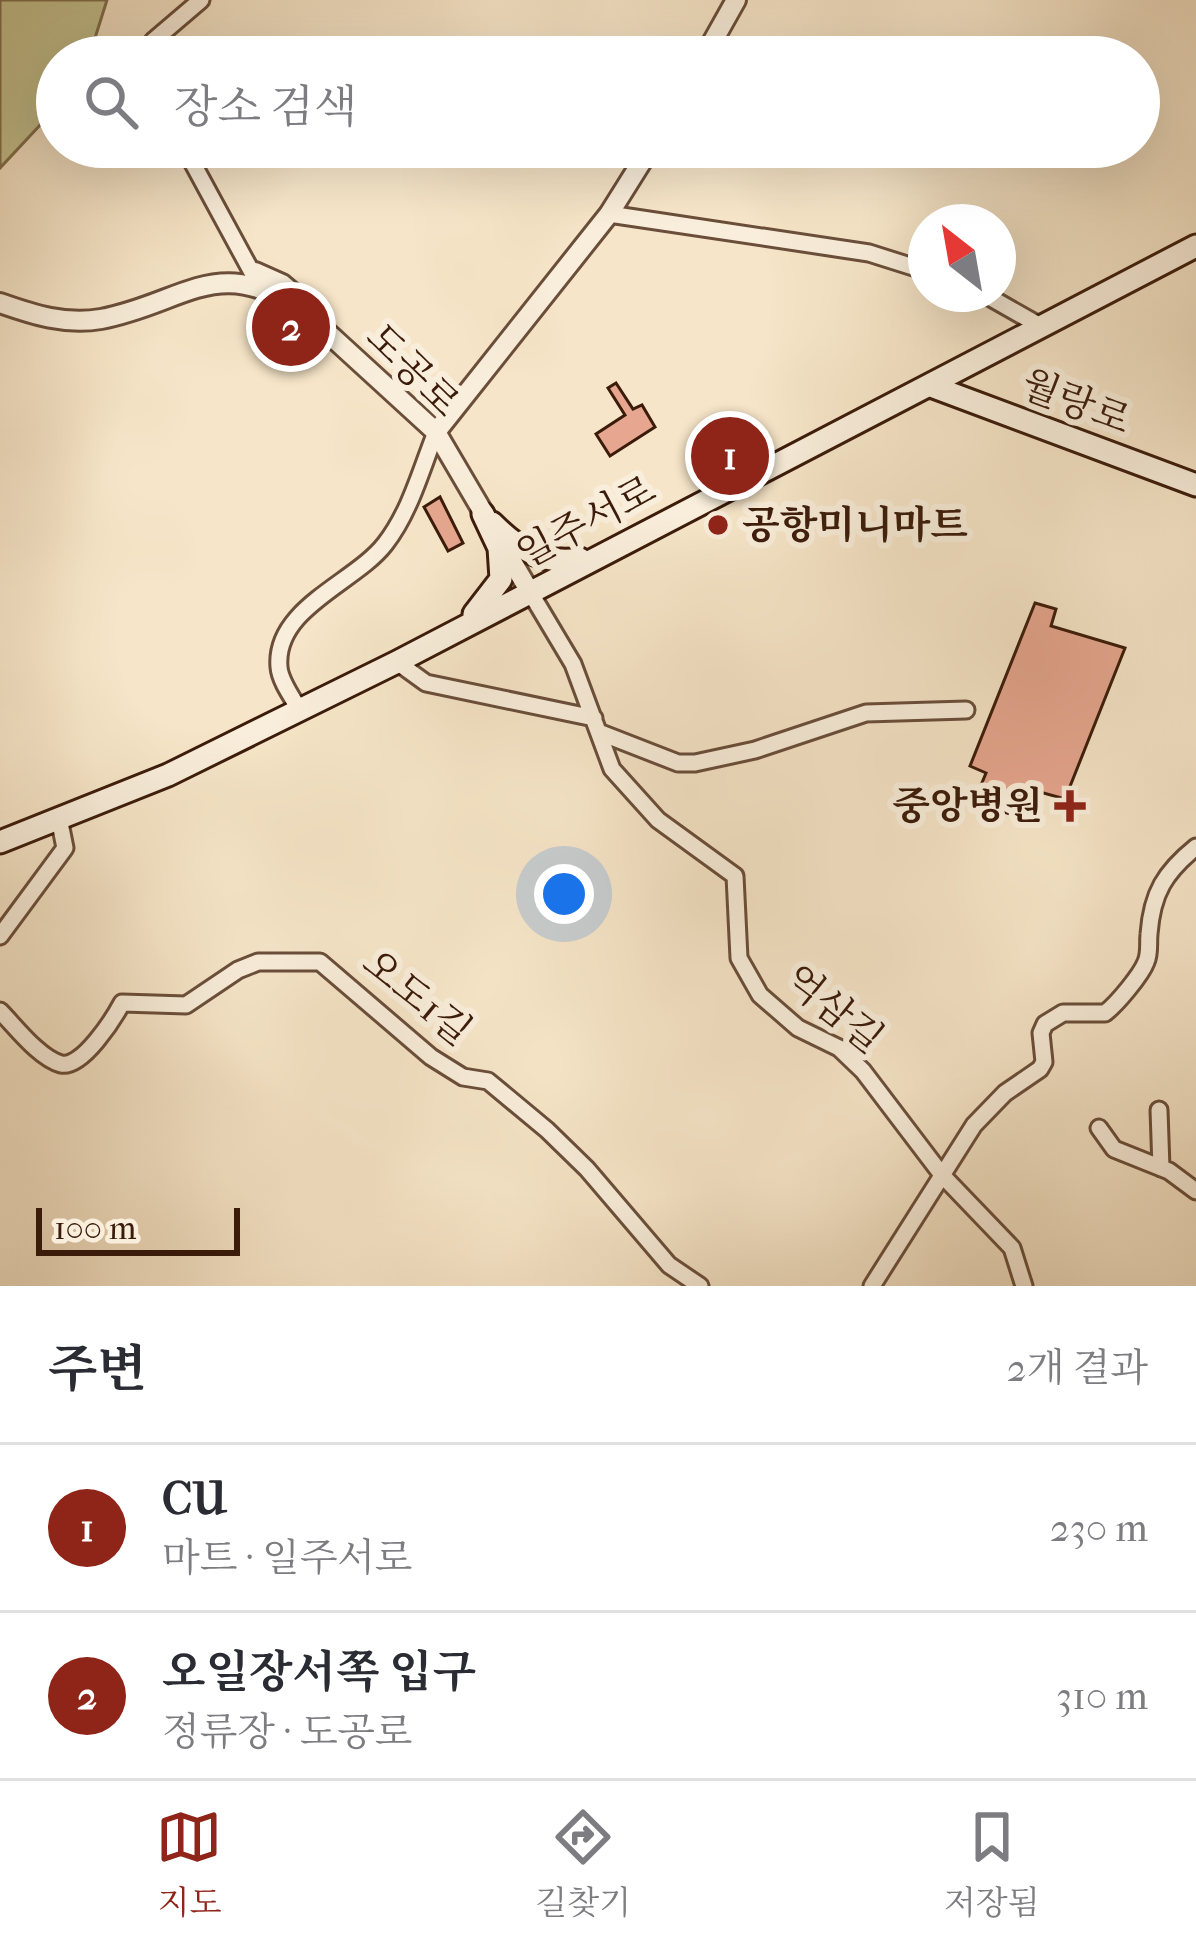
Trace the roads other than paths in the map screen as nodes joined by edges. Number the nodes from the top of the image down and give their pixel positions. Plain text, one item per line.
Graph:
1 (201, 0) edge
2 (736, 0) edge
3 (158, 36) edge
4 (716, 36) edge
5 (195, 168) edge
6 (638, 168) edge
7 (609, 214) junction
8 (1196, 245) edge
9 (908, 266) edge
10 (255, 280) junction
11 (0, 302) edge
12 (1015, 312) edge
13 (1042, 328) junction
14 (931, 386) junction
15 (436, 432) junction
16 (1196, 485) edge
17 (483, 514) junction
18 (611, 548) junction
19 (530, 592) junction
20 (446, 637) junction
21 (397, 662) junction
22 (299, 709) junction
23 (966, 710) dead end
24 (598, 726) junction
25 (59, 818) junction
26 (0, 842) edge
27 (1196, 847) edge
28 (0, 936) edge
29 (0, 1011) edge
30 (1159, 1110) dead end
31 (1099, 1129) dead end
32 (1161, 1168) junction
33 (942, 1175) junction
34 (1196, 1191) edge
35 (700, 1286) edge
36 (872, 1286) edge
37 (1024, 1286) edge

1 - 3 street
2 - 4 street
5 - 10 street
6 - 7 street
7 - 9 street
7 - 15 street
8 - 13 main road, 일주서로
10 - 11 street
10 - 15 street, 도공로
12 - 13 street
13 - 14 main road, 일주서로
14 - 16 main road, 월랑로
14 - 18 main road, 일주서로
15 - 17 street, 도공로
15 - 22 street
17 - 18 main road
17 - 19 street, 도공로
17 - 20 main road
18 - 19 main road, 일주서로
19 - 20 main road, 일주서로
19 - 24 street, 억삼길
20 - 21 main road, 일주서로
21 - 22 main road, 일주서로
21 - 24 street
22 - 25 main road, 일주서로
23 - 24 street
24 - 33 street, 억삼길
25 - 26 main road, 일주서로
25 - 28 street
27 - 33 street
29 - 35 street, 오도1길
30 - 32 street
31 - 32 street
32 - 34 street
33 - 36 street
33 - 37 street, 억삼길

